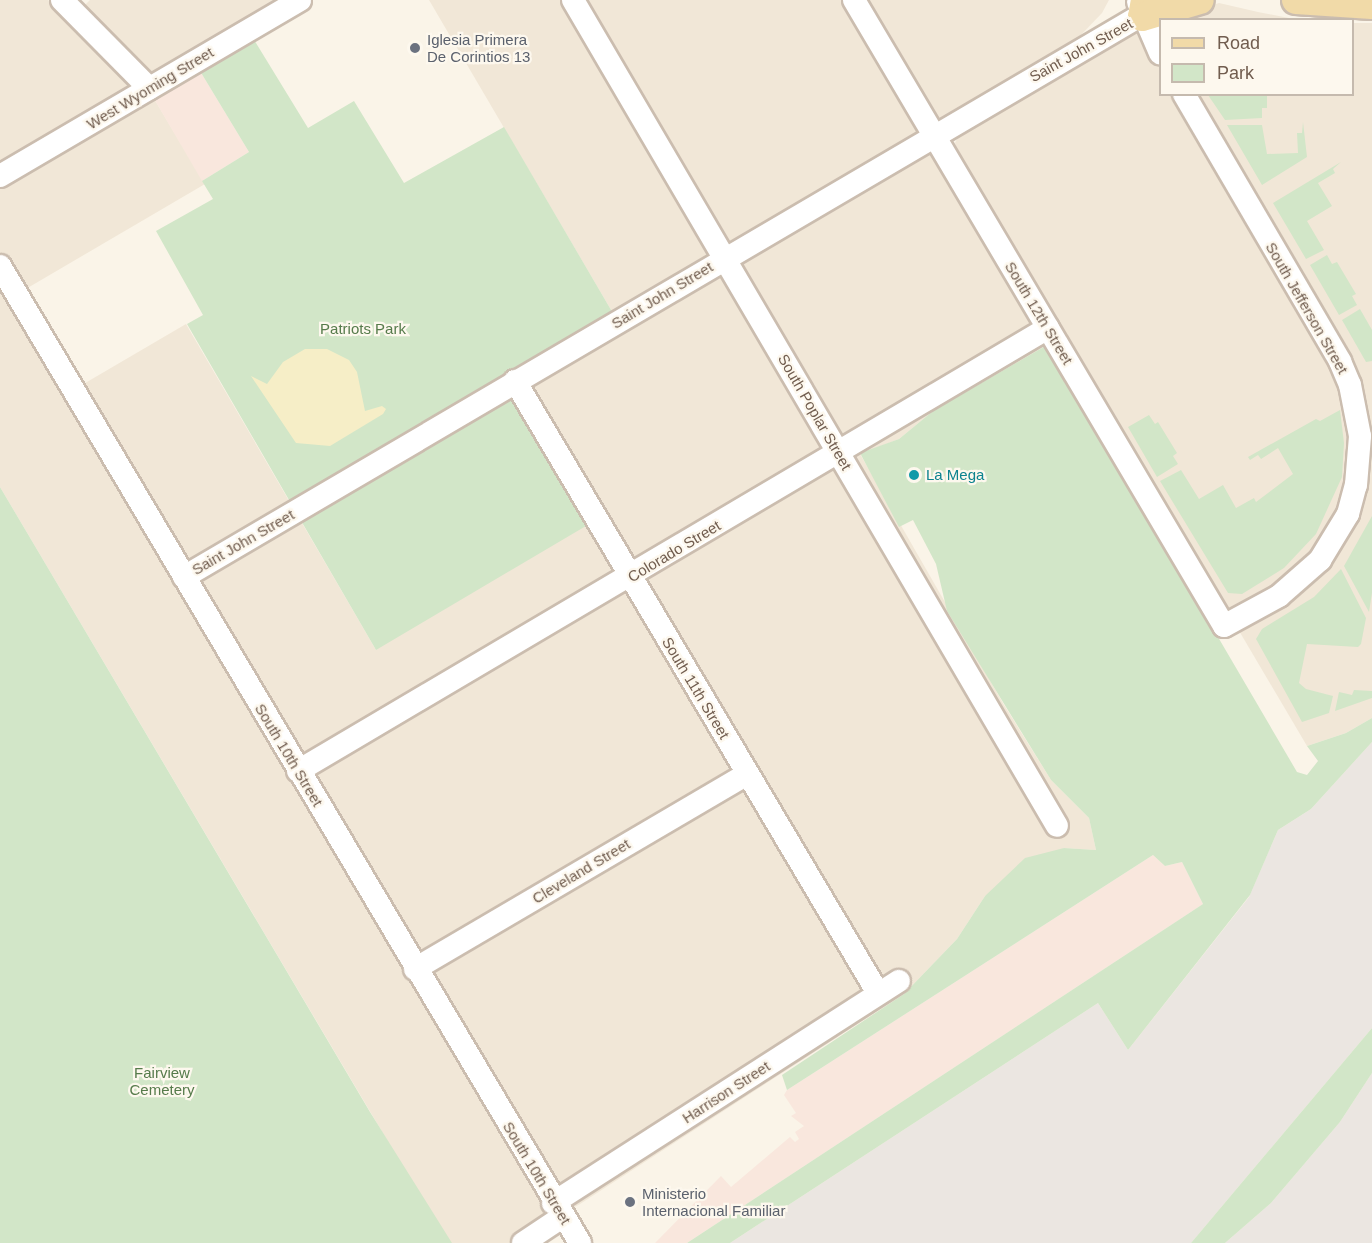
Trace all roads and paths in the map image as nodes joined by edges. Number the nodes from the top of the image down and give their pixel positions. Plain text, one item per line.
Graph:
1 (62, 0) edge
2 (300, 0) edge
3 (573, 0) edge
4 (854, 0) edge
5 (1165, 0) edge
6 (1200, 0) edge
7 (1296, 0) edge
8 (1372, 5) edge
9 (1141, 6) edge
10 (1159, 48) edge
11 (149, 88) junction
12 (1185, 96) edge
13 (933, 135) junction
14 (0, 176) edge
15 (726, 257) junction
16 (0, 266) edge
17 (1048, 328) junction
18 (515, 381) junction
19 (839, 453) junction
20 (630, 576) junction
21 (184, 577) junction
22 (1224, 626) joint
23 (298, 771) junction
24 (747, 774) junction
25 (1057, 826) dead end
26 (415, 969) junction
27 (898, 981) dead end
28 (878, 993) junction
29 (558, 1210) junction
30 (523, 1243) edge
31 (580, 1243) edge

1 - 11 street
2 - 11 street, West Wyoming Street
3 - 15 street, South Poplar Street
4 - 13 street, South 12th Street
5 - 9 street, Saint John Street
6 - 9 main road
7 - 8 main road
9 - 10 street
9 - 13 street, Saint John Street
11 - 14 street, West Wyoming Street
12 - 22 street, South Jefferson Street
13 - 15 street, Saint John Street
13 - 17 street, South 12th Street
15 - 18 street, Saint John Street
15 - 19 street, South Poplar Street
16 - 21 street, South 10th Street
17 - 19 street, Colorado Street
17 - 22 street, South 12th Street
18 - 20 street, South 11th Street
18 - 21 street, Saint John Street
19 - 20 street, Colorado Street
19 - 25 street, South Poplar Street
20 - 23 street, Colorado Street
20 - 24 street, South 11th Street
21 - 23 street, South 10th Street
23 - 26 street, South 10th Street
24 - 26 street, Cleveland Street
24 - 28 street, South 11th Street
26 - 29 street, South 10th Street
27 - 28 street, Harrison Street
28 - 29 street, Harrison Street
29 - 30 street, Harrison Street
29 - 31 street, South 10th Street

